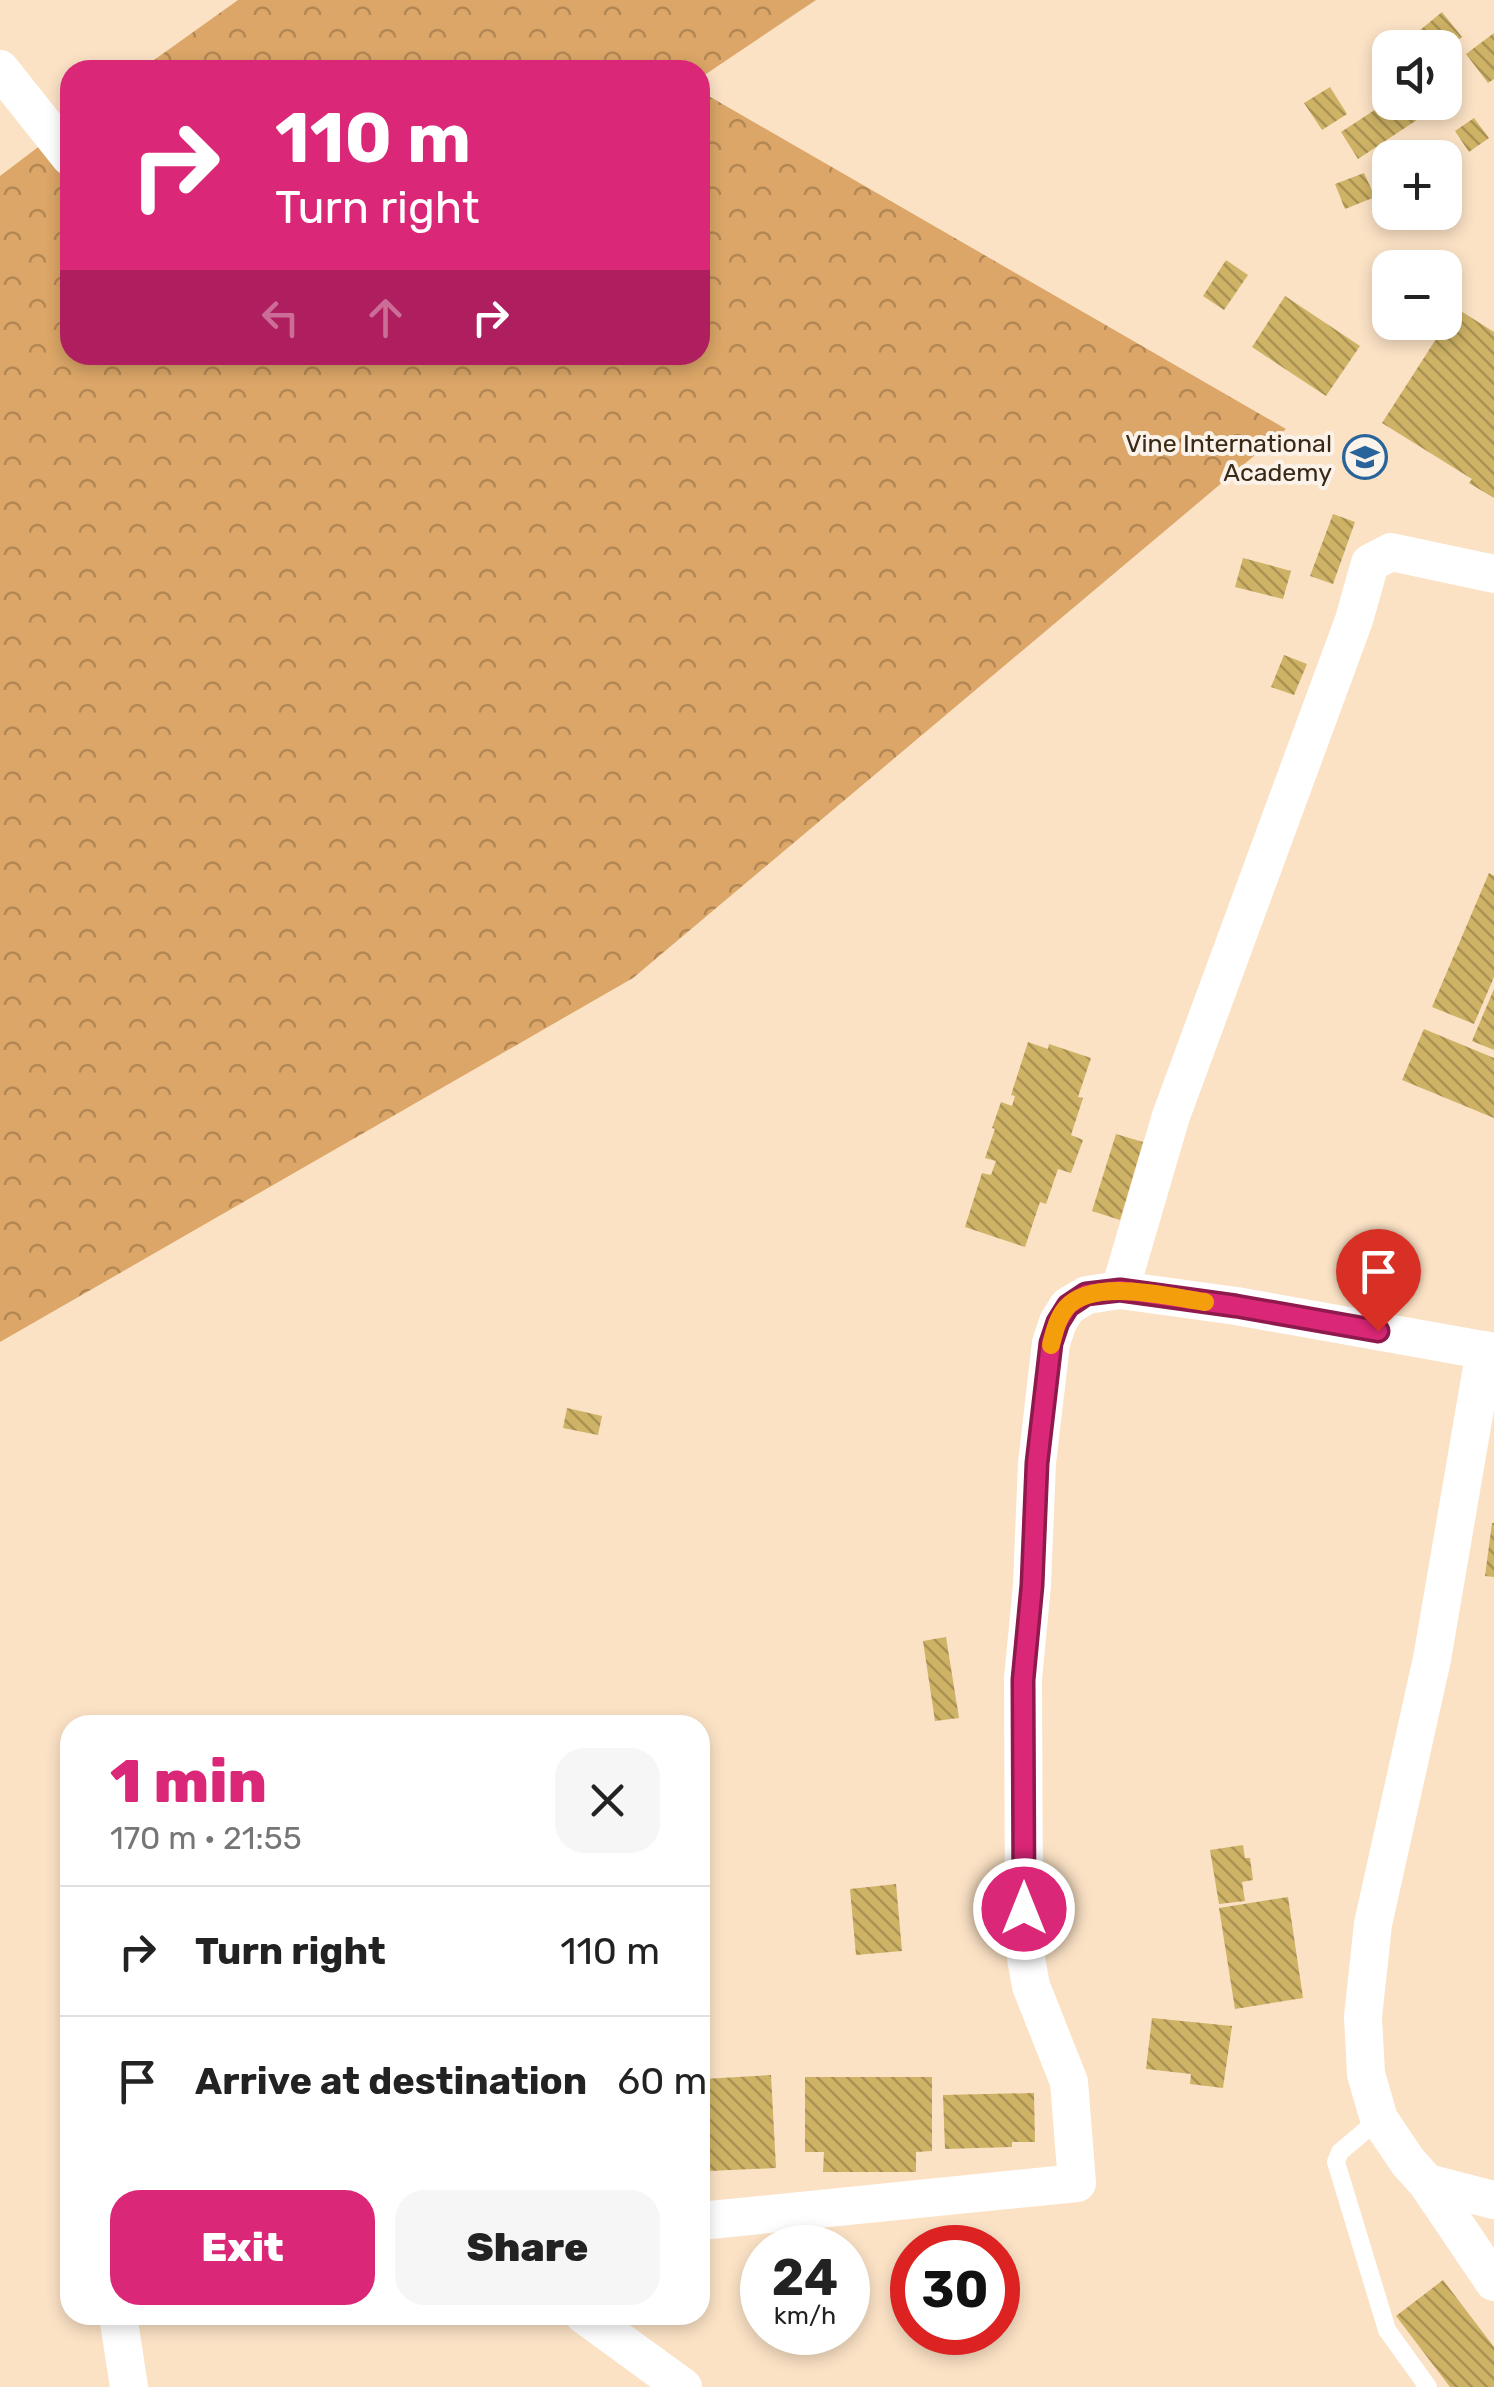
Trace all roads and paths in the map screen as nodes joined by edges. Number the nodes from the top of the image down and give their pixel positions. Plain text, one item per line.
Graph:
1 (0, 69) edge
2 (60, 144) edge
3 (1494, 574) edge
4 (1120, 1290) junction
5 (1489, 1351) edge
6 (1379, 2119) junction
7 (1427, 2183) junction
8 (1494, 2200) edge
9 (710, 2220) edge
10 (1494, 2282) edge
11 (120, 2325) edge
12 (598, 2325) edge
13 (129, 2387) edge
14 (683, 2387) edge
15 (1428, 2387) edge

1 - 2 street
3 - 4 street
4 - 5 street
4 - 9 street
5 - 6 street
6 - 7 street
6 - 15 lane
7 - 8 street
7 - 10 street
11 - 13 street
12 - 14 street

